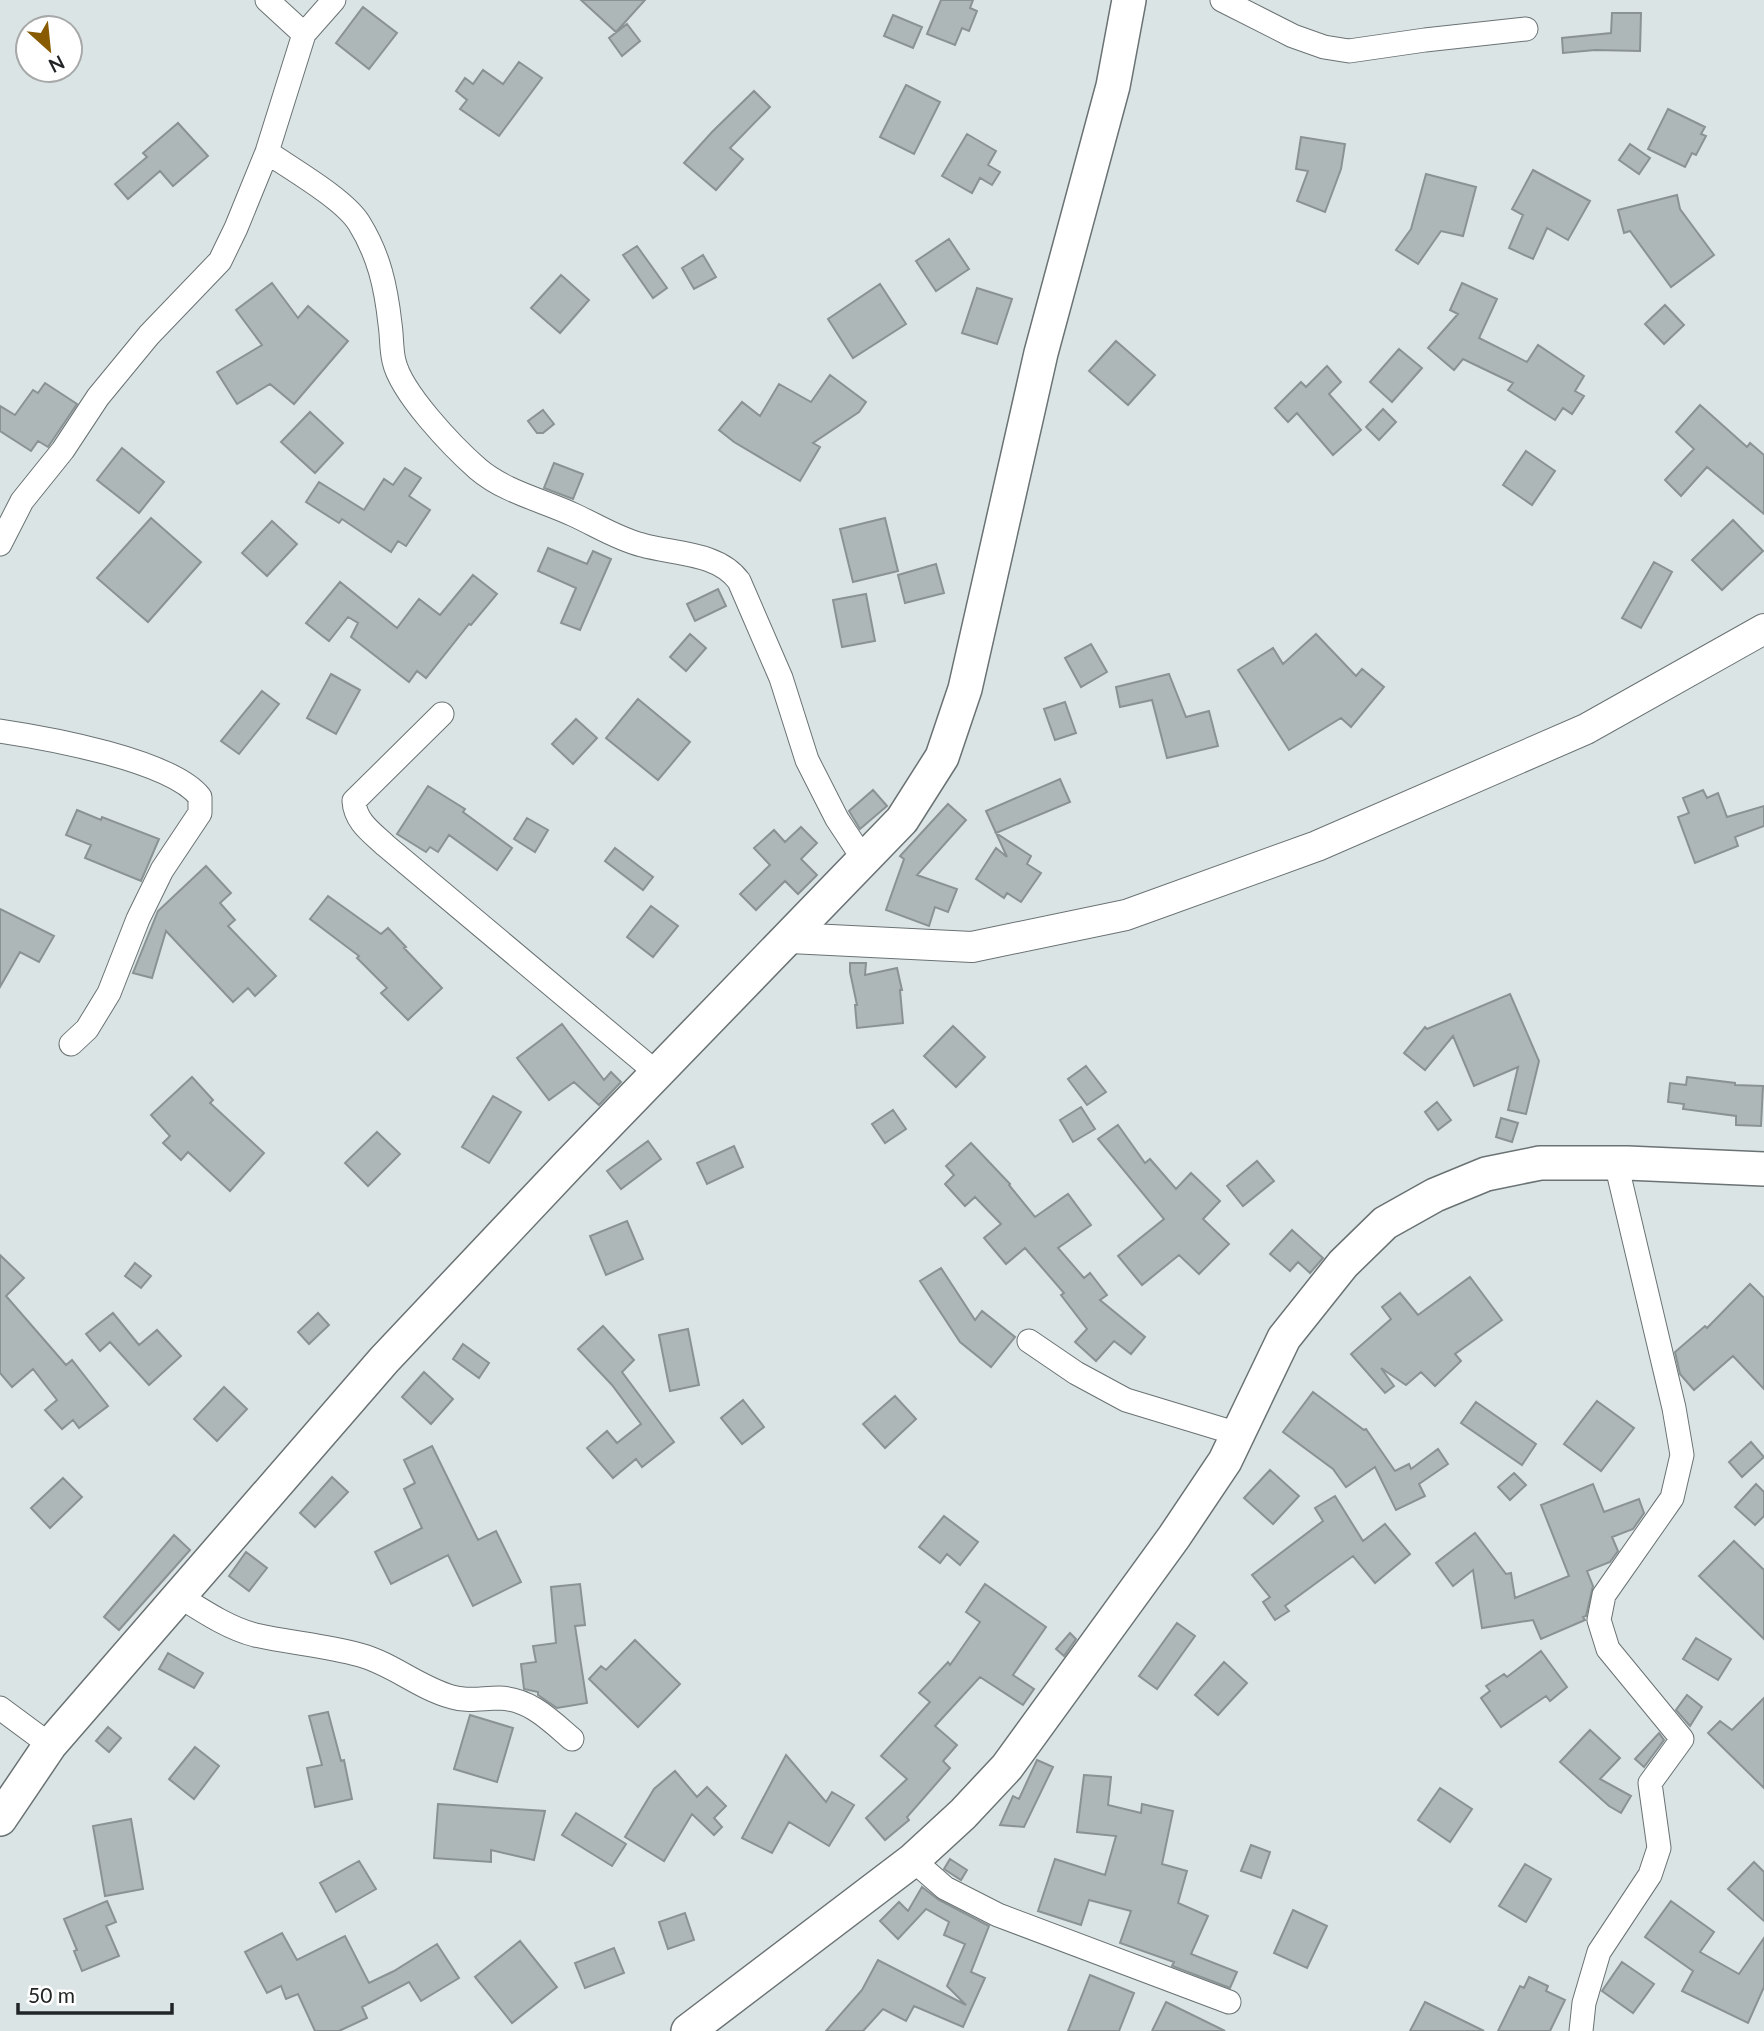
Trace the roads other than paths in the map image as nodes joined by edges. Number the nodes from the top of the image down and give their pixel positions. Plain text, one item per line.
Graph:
1 (267, 0) edge
2 (334, 0) edge
3 (1129, 0) edge
4 (1222, 0) edge
5 (1526, 29) dead end
6 (304, 34) junction
7 (267, 152) junction
8 (0, 544) edge
9 (1764, 629) edge
10 (442, 714) dead end
11 (0, 731) edge
12 (864, 860) junction
13 (790, 938) junction
14 (71, 1044) dead end
15 (658, 1073) junction
16 (1616, 1163) junction
17 (1764, 1170) edge
18 (1029, 1341) dead end
19 (1238, 1434) junction
20 (179, 1596) junction
21 (0, 1708) edge
22 (572, 1739) dead end
23 (50, 1745) junction
24 (0, 1819) edge
25 (913, 1860) junction
26 (1229, 2002) dead end
27 (688, 2031) edge
28 (1581, 2031) edge

1 - 6 street
2 - 6 street
3 - 12 main road
4 - 5 street
6 - 7 street
7 - 8 street
7 - 12 street
9 - 13 street
10 - 15 street
11 - 14 street
12 - 13 main road
13 - 15 main road
15 - 20 main road
16 - 17 main road
16 - 19 main road
16 - 28 street
18 - 19 street
19 - 25 main road
20 - 22 street
20 - 23 main road
21 - 23 street
23 - 24 main road
25 - 26 street
25 - 27 main road

